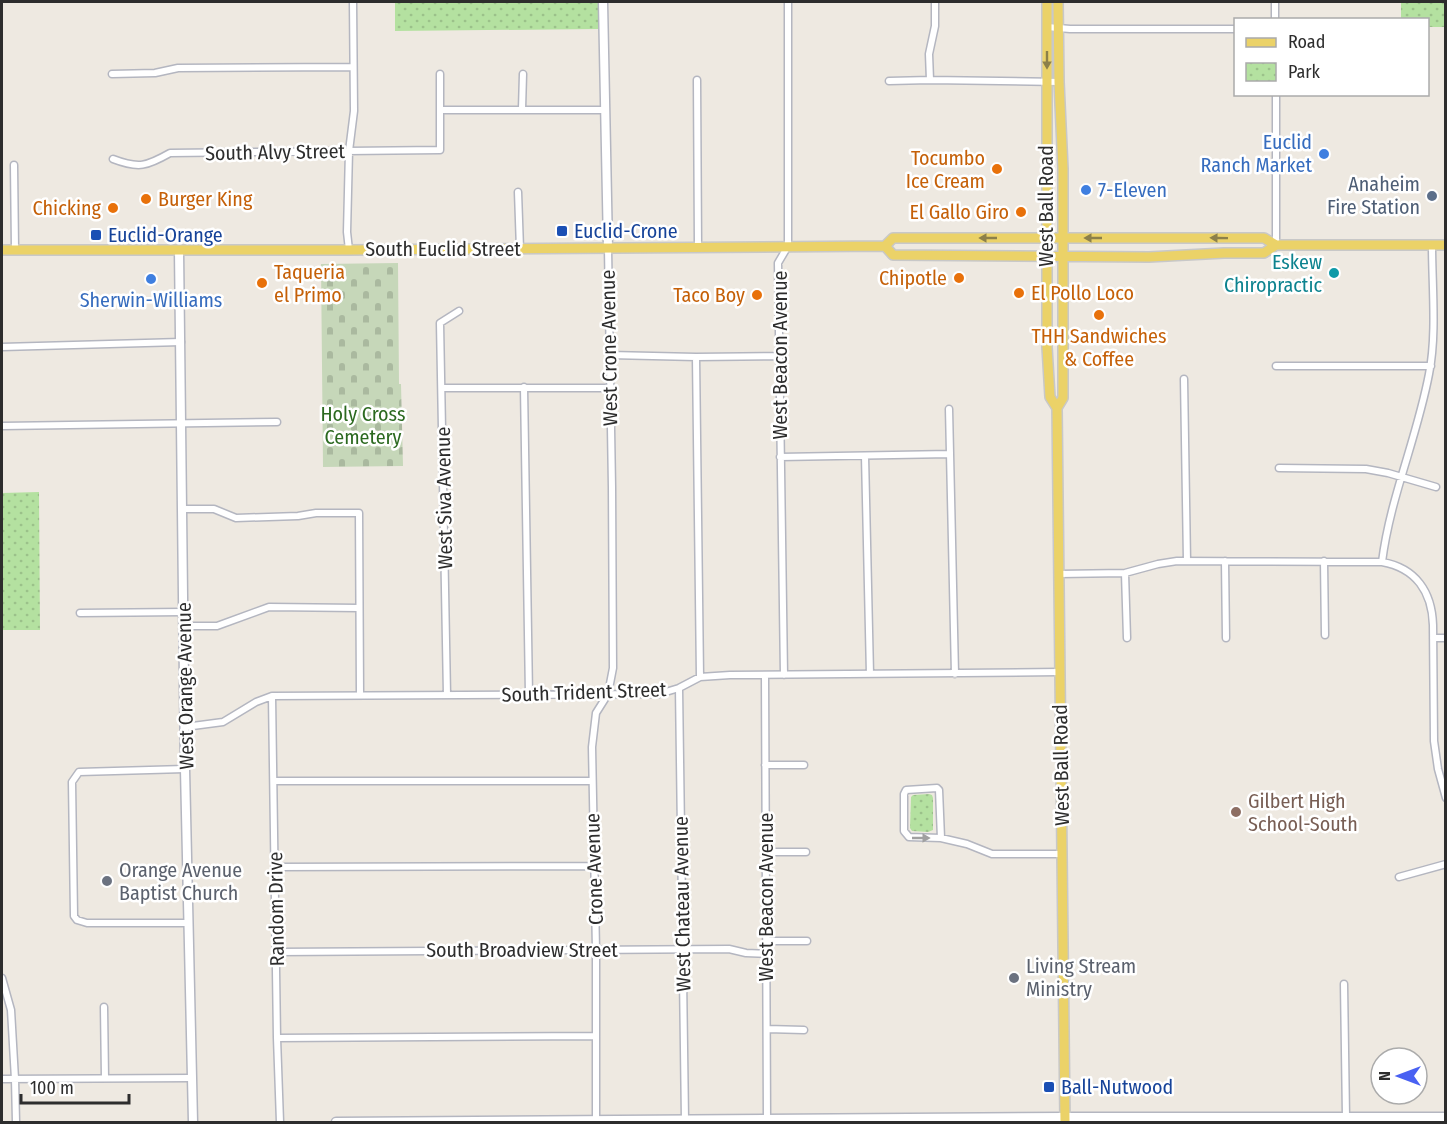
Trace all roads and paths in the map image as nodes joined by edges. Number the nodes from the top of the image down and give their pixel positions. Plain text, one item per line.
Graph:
1 (353, 2) edge
2 (603, 2) edge
3 (788, 2) edge
4 (935, 2) edge
5 (1047, 2) edge
6 (1058, 2) edge
7 (1275, 2) edge
8 (1275, 18) edge
9 (1047, 27) junction
10 (1058, 28) junction
11 (1234, 29) edge
12 (353, 67) junction
13 (112, 74) dead end
14 (440, 74) dead end
15 (523, 74) dead end
16 (696, 80) dead end
17 (930, 80) junction
18 (890, 81) dead end
19 (1047, 81) junction
20 (1059, 82) junction
21 (1275, 96) edge
22 (522, 109) junction
23 (441, 110) junction
24 (604, 110) junction
25 (350, 151) junction
26 (113, 159) dead end
27 (14, 165) dead end
28 (518, 192) dead end
29 (1046, 238) junction
30 (1063, 238) junction
31 (1276, 245) junction
32 (1432, 245) junction
33 (1446, 245) edge
34 (788, 246) junction
35 (885, 246) junction
36 (698, 247) junction
37 (608, 248) junction
38 (15, 249) junction
39 (519, 249) junction
40 (2, 250) edge
41 (179, 250) junction
42 (349, 250) junction
43 (1046, 257) junction
44 (1063, 257) junction
45 (459, 311) dead end
46 (181, 342) junction
47 (2, 347) edge
48 (610, 355) junction
49 (779, 356) junction
50 (696, 357) junction
51 (1275, 366) dead end
52 (1431, 366) junction
53 (1184, 379) dead end
54 (524, 387) junction
55 (442, 388) junction
56 (610, 388) junction
57 (1057, 408) junction
58 (949, 409) dead end
59 (277, 422) dead end
60 (182, 424) junction
61 (2, 426) edge
62 (950, 454) junction
63 (865, 456) junction
64 (780, 457) junction
65 (1278, 468) dead end
66 (1401, 477) junction
67 (1436, 487) dead end
68 (183, 509) junction
69 (1187, 561) junction
70 (1225, 561) junction
71 (1324, 561) junction
72 (1382, 562) junction
73 (1125, 573) junction
74 (1059, 574) junction
75 (359, 608) junction
76 (184, 612) junction
77 (80, 613) dead end
78 (184, 626) junction
79 (1325, 635) dead end
80 (1127, 638) dead end
81 (1226, 638) dead end
82 (1433, 638) junction
83 (1446, 638) edge
84 (1060, 672) junction
85 (870, 674) junction
86 (955, 674) junction
87 (765, 675) junction
88 (784, 675) junction
89 (700, 677) junction
90 (679, 688) junction
91 (608, 694) junction
92 (360, 695) junction
93 (447, 695) junction
94 (529, 695) junction
95 (272, 696) junction
96 (185, 727) junction
97 (765, 765) junction
98 (804, 765) dead end
99 (185, 769) junction
100 (274, 781) junction
101 (592, 781) junction
102 (1446, 798) edge
103 (941, 838) junction
104 (766, 852) junction
105 (806, 852) dead end
106 (1062, 854) junction
107 (1446, 864) edge
108 (594, 866) junction
109 (276, 867) junction
110 (1399, 877) dead end
111 (188, 923) junction
112 (807, 940) dead end
113 (766, 941) junction
114 (682, 949) junction
115 (596, 950) junction
116 (276, 952) junction
117 (767, 954) junction
118 (2, 978) edge
119 (1344, 984) dead end
120 (104, 1007) dead end
121 (767, 1029) junction
122 (804, 1030) dead end
123 (596, 1036) junction
124 (278, 1038) junction
125 (105, 1078) junction
126 (192, 1078) junction
127 (2, 1079) edge
128 (15, 1079) junction
129 (1346, 1116) junction
130 (1446, 1117) edge
131 (685, 1120) junction
132 (761, 1120) edge
133 (1065, 1120) edge
134 (596, 1121) junction
135 (16, 1122) edge
136 (193, 1122) edge
137 (280, 1122) edge
138 (336, 1122) edge
139 (368, 1122) edge

1 - 12 street
2 - 24 street, West Crone Avenue
3 - 34 street, West Beacon Avenue
4 - 17 street
5 - 9 main road, West Ball Road
6 - 10 main road, West Ball Road
7 - 8 street
9 - 10 street
9 -> 19 main road, West Ball Road
10 - 11 street
10 - 20 main road, West Ball Road
12 - 13 street
12 - 25 street
14 - 23 street
15 - 22 street
16 - 36 street
17 - 18 street
17 - 19 street
19 - 20 street
19 - 29 main road, West Ball Road
20 - 30 main road, West Ball Road
21 - 31 street
22 - 23 street
22 - 24 street
23 - 25 street, South Alvy Street
24 - 37 street, West Crone Avenue
25 - 26 street, South Alvy Street
25 - 42 street
27 - 38 street
28 - 39 street
29 - 30 main road, South Euclid Street
29 -> 35 main road, South Euclid Street
29 - 43 main road, West Ball Road
31 -> 30 main road, South Euclid Street
30 - 44 main road, West Ball Road
31 - 32 main road, South Euclid Street
31 - 44 main road, South Euclid Street
32 - 33 main road, South Euclid Street
32 - 52 street
34 - 35 main road, South Euclid Street
34 - 36 main road, South Euclid Street
34 - 49 street, West Beacon Avenue
35 - 43 main road, South Euclid Street
36 - 37 main road, South Euclid Street
37 - 39 main road, South Euclid Street
37 - 48 street, West Crone Avenue
38 - 40 main road, South Euclid Street
38 - 41 main road, South Euclid Street
39 - 42 main road, South Euclid Street
41 - 42 main road, South Euclid Street
41 - 46 street, West Orange Avenue
43 - 44 main road, South Euclid Street
43 - 57 main road, West Ball Road
44 - 57 main road, West Ball Road
45 - 55 street, West Siva Avenue
46 - 47 street
46 - 60 street, West Orange Avenue
48 - 50 street
48 - 56 street, West Crone Avenue
49 - 50 street
49 - 64 street, West Beacon Avenue
50 - 89 street
51 - 52 street
52 - 66 street
53 - 69 street
54 - 55 street
54 - 56 street
54 - 94 street
55 - 93 street, West Siva Avenue
56 - 91 street, West Crone Avenue
57 - 74 main road, West Ball Road
58 - 62 street
59 - 60 street
60 - 61 street
60 - 68 street, West Orange Avenue
62 - 63 street
62 - 86 street
63 - 64 street
63 - 85 street
64 - 88 street, West Beacon Avenue
65 - 66 street
66 - 67 street
66 - 72 street
68 - 75 street
68 - 76 street, West Orange Avenue
69 - 70 street
69 - 73 street
70 - 71 street
70 - 81 street
71 - 72 street
71 - 79 street
72 - 82 street
73 - 74 street
73 - 80 street
74 - 84 main road, West Ball Road
75 - 78 street
75 - 92 street
76 - 77 street
76 - 78 street, West Orange Avenue
78 - 96 street, West Orange Avenue
82 - 83 street
82 - 102 street
84 - 86 street, South Trident Street
84 - 106 main road, West Ball Road
85 - 86 street, South Trident Street
85 - 88 street, South Trident Street
87 - 88 street, South Trident Street
87 - 89 street, South Trident Street
87 - 97 street, West Beacon Avenue
89 - 90 street, South Trident Street
90 - 91 street, South Trident Street
90 - 114 street, West Chateau Avenue
91 - 94 street, South Trident Street
91 - 101 street, Crone Avenue
92 - 93 street, South Trident Street
92 - 95 street, South Trident Street
93 - 94 street, South Trident Street
95 - 96 street, South Trident Street
95 - 100 street, Random Drive
96 - 99 street, West Orange Avenue
97 - 98 street
97 - 104 street, West Beacon Avenue
99 - 111 street, West Orange Avenue
99 - 111 street
100 - 101 street
100 - 109 street, Random Drive
101 - 108 street, Crone Avenue
103 -> 103 street
103 - 106 street
104 - 105 street
104 - 113 street, West Beacon Avenue
106 - 133 main road, West Ball Road
107 - 110 street
108 - 109 street
108 - 115 street, Crone Avenue
109 - 116 street, Random Drive
111 - 126 street, West Orange Avenue
112 - 113 street
113 - 117 street, West Beacon Avenue
114 - 115 street, South Broadview Street
114 - 117 street, South Broadview Street
114 - 131 street, West Chateau Avenue
115 - 116 street, South Broadview Street
115 - 123 street, Crone Avenue
116 - 124 street, Random Drive
117 - 121 street, West Beacon Avenue
118 - 128 street
119 - 129 street
120 - 125 street
121 - 122 street
121 - 132 street, West Beacon Avenue
123 - 124 street
123 - 134 street, Crone Avenue
124 - 137 street, Random Drive
125 - 126 street
125 - 128 street
126 - 136 street, West Orange Avenue
127 - 128 street
128 - 135 street
129 - 130 street
129 - 133 street
131 - 132 street
131 - 134 street
132 - 133 street
134 - 139 street
138 - 139 street

